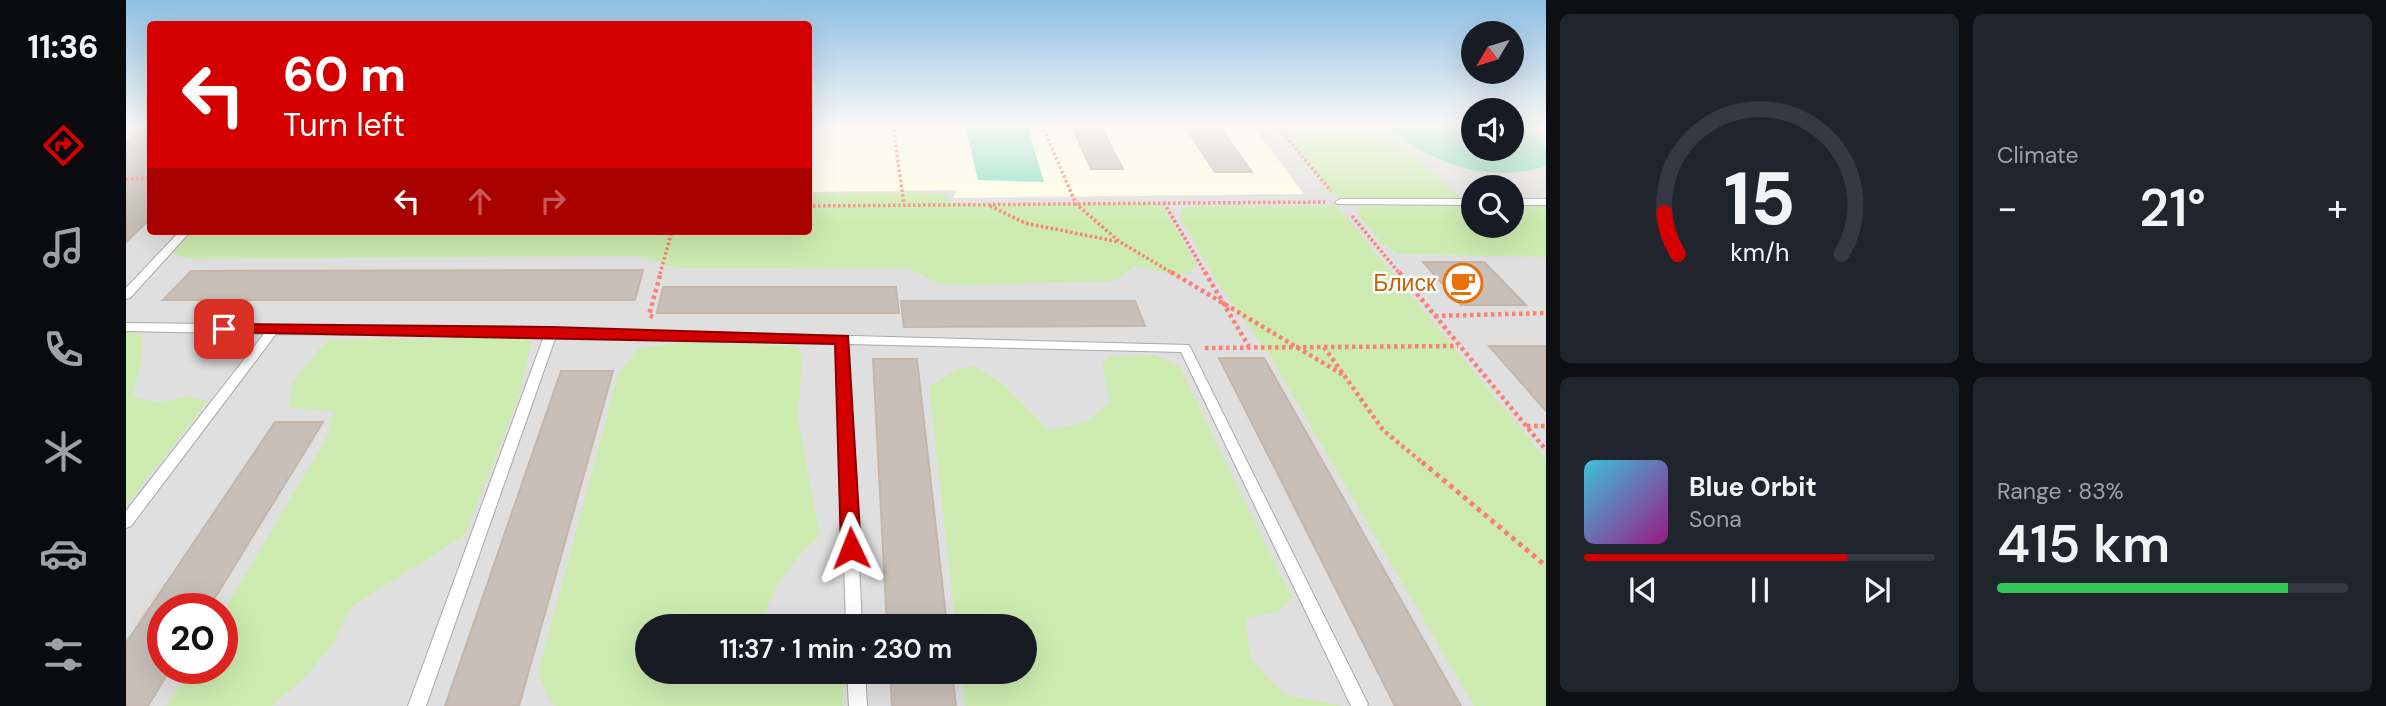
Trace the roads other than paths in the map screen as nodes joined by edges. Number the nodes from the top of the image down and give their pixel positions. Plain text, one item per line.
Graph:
1 (1340, 202) road end
2 (1461, 202) edge
3 (1524, 202) edge
4 (1546, 202) edge
5 (182, 235) edge
6 (126, 295) edge
7 (126, 327) edge
8 (274, 330) junction
9 (551, 332) junction
10 (843, 339) junction
11 (126, 522) edge
12 (854, 614) edge
13 (857, 684) edge
14 (1359, 704) dead end
15 (417, 706) edge
16 (858, 706) edge

1 - 2 lane
3 - 4 lane
5 - 6 lane
7 - 8 lane
8 - 9 lane
8 - 11 lane
9 - 10 lane
9 - 15 lane
10 - 12 lane
10 - 14 lane
13 - 16 lane

